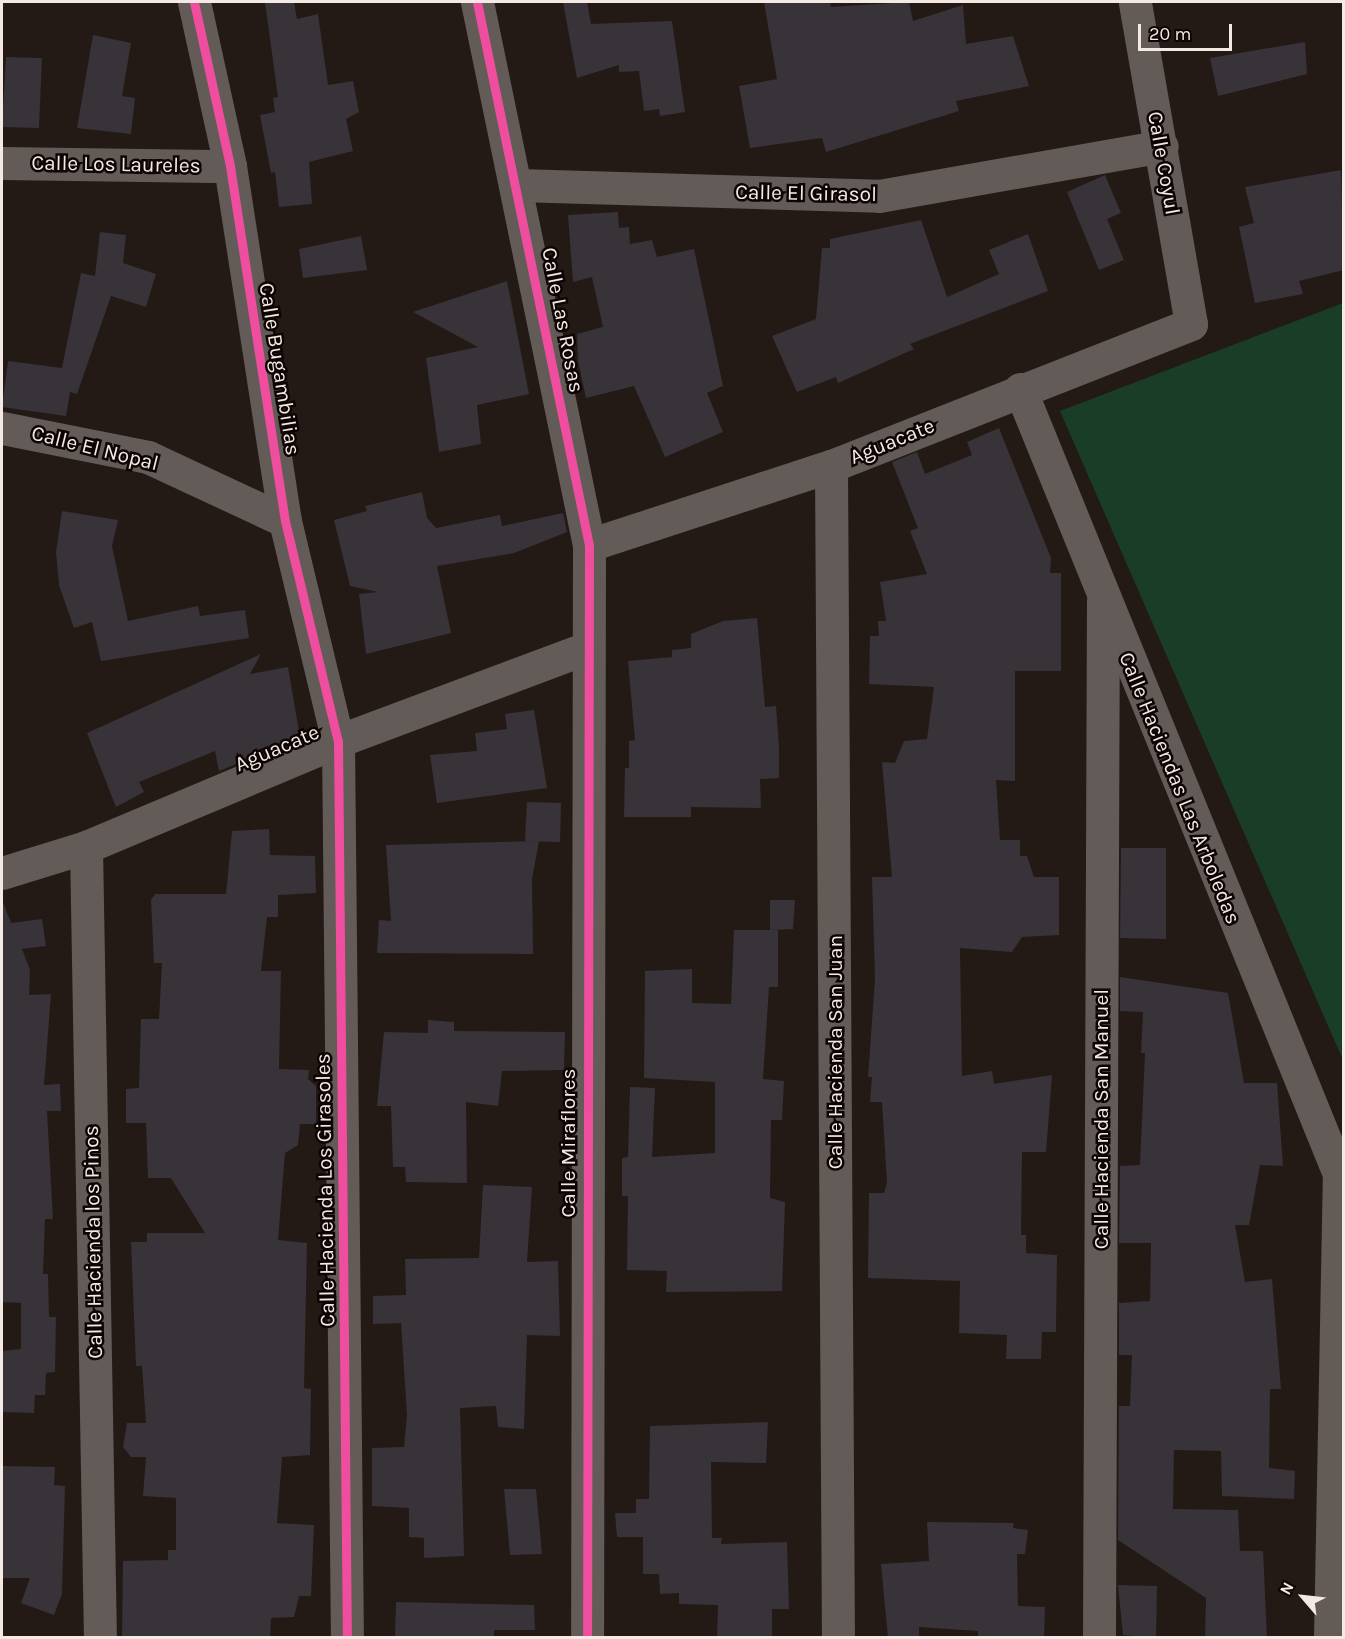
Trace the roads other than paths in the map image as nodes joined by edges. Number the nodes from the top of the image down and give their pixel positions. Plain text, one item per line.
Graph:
1 (194, 2) edge
2 (477, 2) edge
3 (1135, 2) edge
4 (1162, 146) junction
5 (2, 163) edge
6 (230, 166) junction
7 (518, 184) junction
8 (1191, 324) joint
9 (1020, 389) junction
10 (2, 428) edge
11 (831, 466) junction
12 (285, 521) junction
13 (589, 545) junction
14 (1103, 600) junction
15 (584, 649) junction
16 (338, 741) junction
17 (86, 848) junction
18 (2, 873) edge
19 (1341, 1181) edge
20 (100, 1638) edge
21 (347, 1638) edge
22 (587, 1638) edge
23 (838, 1638) edge
24 (1098, 1638) edge
25 (1330, 1638) edge

1 - 6 street, Calle Bugambilias
2 - 7 street, Calle Las Rosas
3 - 4 street, Calle Coyul
4 - 7 street, Calle El Girasol
4 - 8 street, Calle Coyul
5 - 6 street, Calle Los Laureles
6 - 12 street, Calle Bugambilias
7 - 13 street, Calle Las Rosas
8 - 9 street, Aguacate
9 - 11 street, Aguacate
9 - 14 street, Calle Haciendas Las Arboledas
10 - 12 street, Calle El Nopal
11 - 13 street, Aguacate
11 - 23 street, Calle Hacienda San Juan
12 - 16 street, Calle Bugambilias
13 - 15 street, Calle Las Rosas
14 - 19 street, Calle Haciendas Las Arboledas
14 - 24 street, Calle Hacienda San Manuel
15 - 16 street, Aguacate
15 - 22 street, Calle Miraflores
16 - 17 street, Aguacate
16 - 21 street, Calle Hacienda Los Girasoles
17 - 18 street, Aguacate
17 - 20 street, Calle Hacienda los Pinos
19 - 25 street

